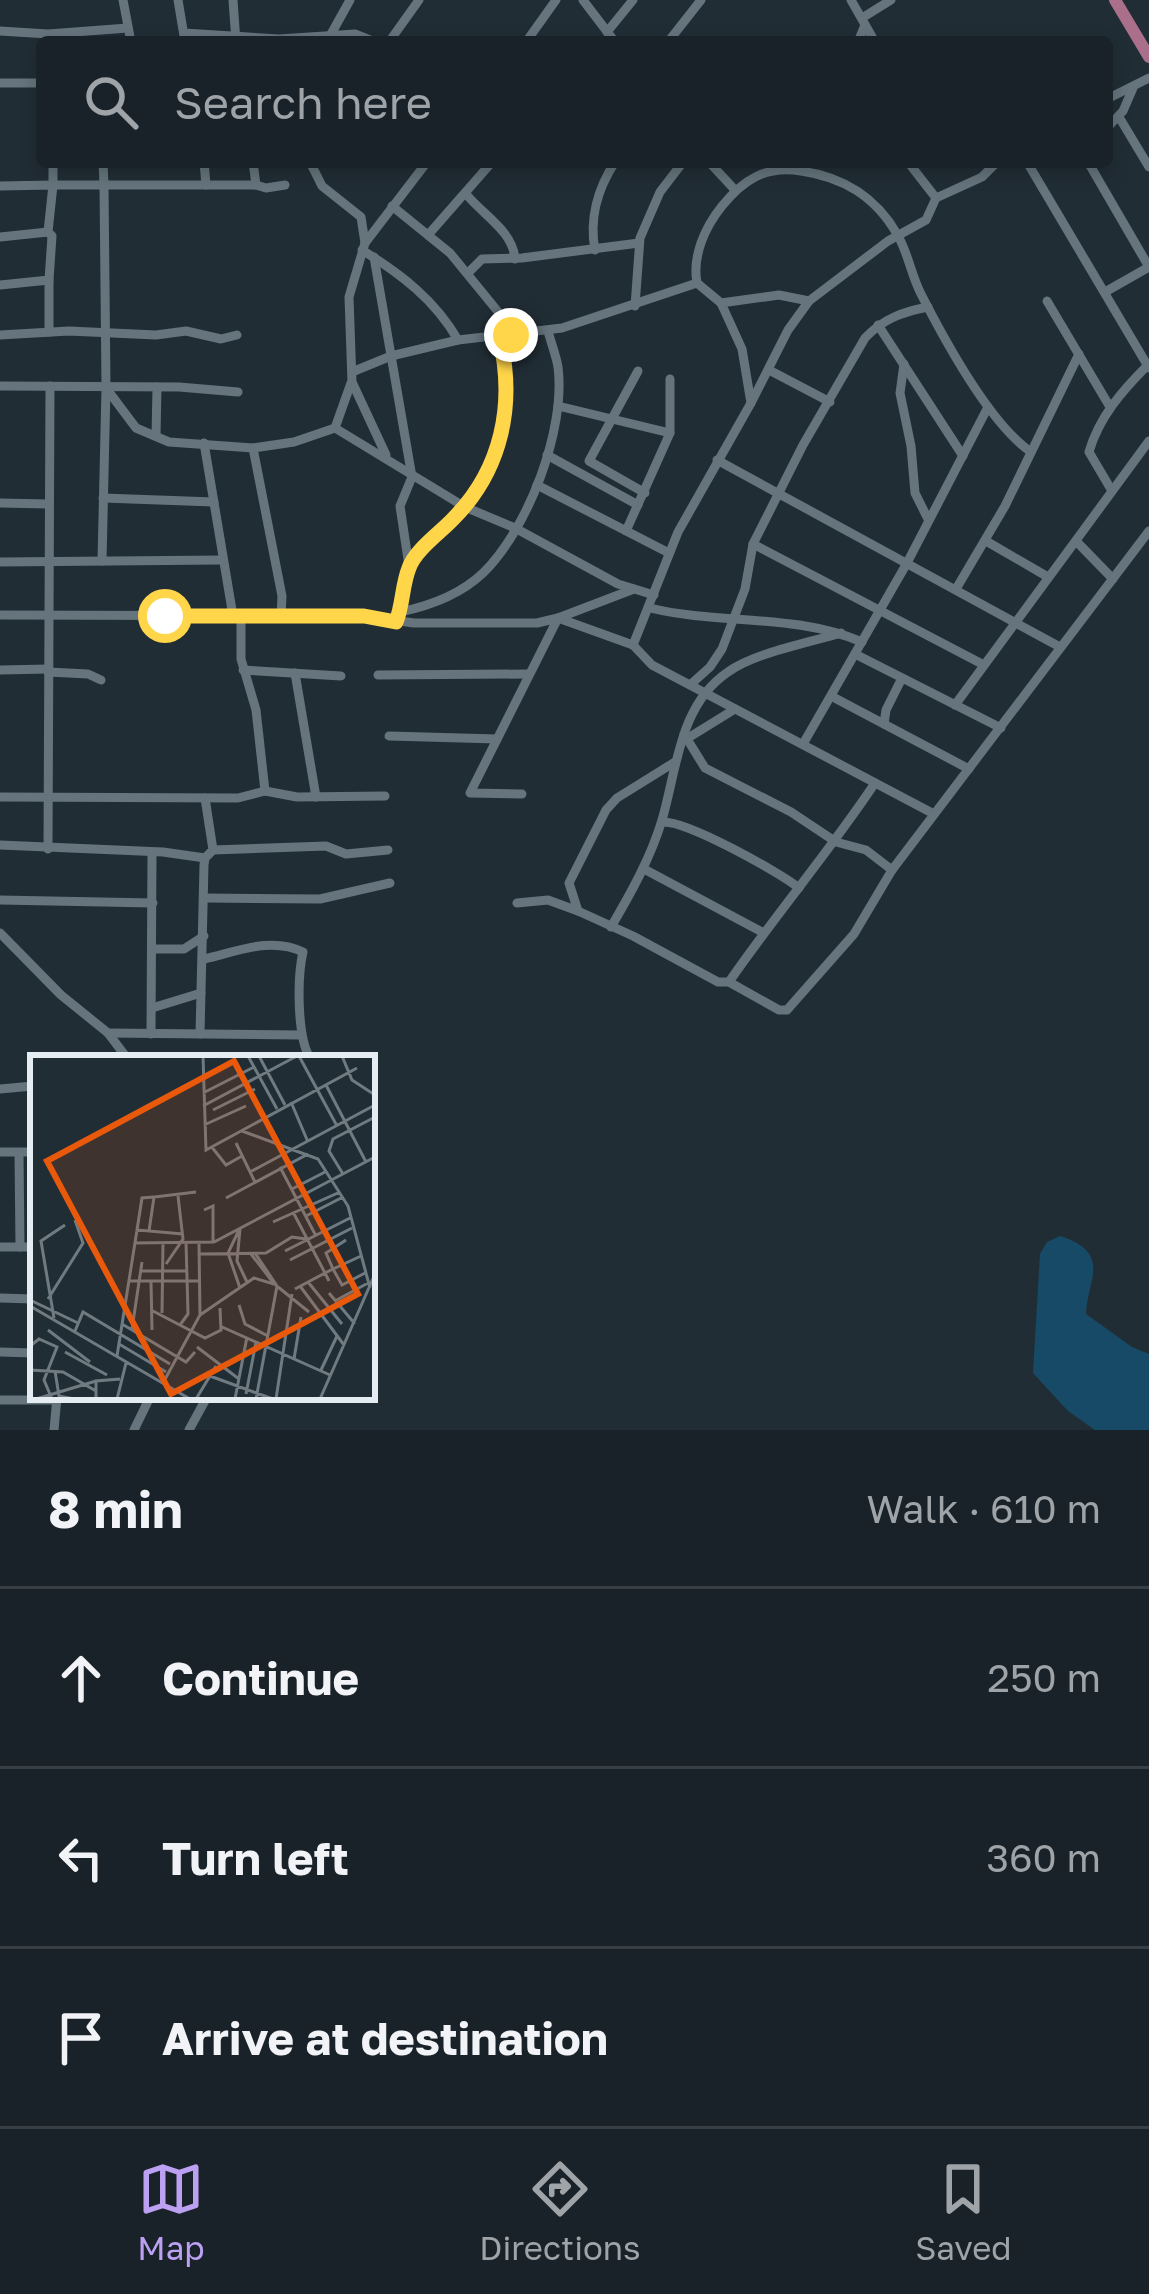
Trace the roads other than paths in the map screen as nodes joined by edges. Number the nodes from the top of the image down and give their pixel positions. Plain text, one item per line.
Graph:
1 (123, 0) edge
2 (178, 0) edge
3 (233, 0) edge
4 (350, 0) edge
5 (419, 0) edge
6 (556, 0) edge
7 (583, 0) edge
8 (633, 0) edge
9 (701, 0) edge
10 (850, 0) edge
11 (890, 0) edge
12 (1115, 0) edge
13 (864, 22) junction
14 (128, 28) junction
15 (537, 28) junction
16 (0, 31) edge
17 (607, 32) junction
18 (130, 36) edge
19 (184, 36) edge
20 (235, 36) edge
21 (330, 36) joint
22 (360, 36) edge
23 (393, 36) edge
24 (531, 36) edge
25 (543, 36) edge
26 (610, 36) edge
27 (673, 36) edge
28 (860, 36) edge
29 (872, 36) edge
30 (1144, 37) edge
31 (1149, 57) edge
32 (1149, 78) edge
33 (0, 82) edge
34 (36, 83) edge
35 (1133, 88) junction
36 (1113, 96) edge
37 (1118, 118) junction
38 (1113, 123) edge
39 (1149, 167) edge
40 (53, 168) edge
41 (103, 168) edge
42 (205, 168) edge
43 (254, 168) edge
44 (316, 168) edge
45 (422, 168) edge
46 (487, 168) edge
47 (611, 168) edge
48 (678, 168) edge
49 (715, 168) edge
50 (817, 168) edge
51 (913, 168) edge
52 (991, 168) edge
53 (1034, 168) edge
54 (1091, 168) edge
55 (256, 184) junction
56 (53, 185) junction
57 (104, 185) junction
58 (206, 185) junction
59 (285, 185) dead end
60 (0, 186) edge
61 (735, 190) junction
62 (466, 194) junction
63 (936, 198) junction
64 (392, 206) junction
65 (48, 232) junction
66 (428, 235) junction
67 (898, 235) junction
68 (0, 237) edge
69 (639, 244) junction
70 (363, 246) junction
71 (595, 250) junction
72 (374, 257) junction
73 (515, 259) junction
74 (1149, 267) edge
75 (468, 273) junction
76 (49, 280) junction
77 (697, 283) junction
78 (0, 285) edge
79 (1105, 292) junction
80 (809, 301) junction
81 (1047, 302) dead end
82 (722, 303) junction
83 (635, 306) junction
84 (928, 307) junction
85 (878, 325) junction
86 (548, 331) junction
87 (49, 332) junction
88 (533, 333) junction
89 (105, 334) junction
90 (0, 335) edge
91 (237, 335) dead end
92 (499, 336) junction
93 (458, 340) junction
94 (1079, 354) junction
95 (391, 356) junction
96 (904, 364) junction
97 (1148, 367) edge
98 (769, 370) junction
99 (638, 371) dead end
100 (352, 377) junction
101 (670, 379) dead end
102 (0, 386) edge
103 (50, 386) junction
104 (106, 388) junction
105 (157, 388) junction
106 (238, 392) dead end
107 (830, 402) junction
108 (752, 403) junction
109 (558, 406) junction
110 (988, 407) junction
111 (1110, 407) junction
112 (611, 419) junction
113 (335, 428) junction
114 (670, 433) junction
115 (156, 436) junction
116 (1149, 441) edge
117 (204, 443) junction
118 (254, 448) junction
119 (1031, 452) junction
120 (547, 455) junction
121 (386, 456) junction
122 (964, 456) junction
123 (717, 460) junction
124 (412, 477) junction
125 (537, 484) junction
126 (1112, 491) junction
127 (645, 493) junction
128 (780, 494) junction
129 (103, 498) junction
130 (214, 502) junction
131 (0, 503) edge
132 (49, 504) junction
133 (638, 505) junction
134 (465, 507) junction
135 (928, 519) junction
136 (515, 528) junction
137 (1149, 530) edge
138 (626, 531) junction
139 (986, 541) junction
140 (1076, 541) junction
141 (753, 544) junction
142 (669, 553) junction
143 (221, 560) junction
144 (49, 561) junction
145 (102, 561) junction
146 (0, 562) edge
147 (908, 563) junction
148 (409, 566) junction
149 (1048, 577) junction
150 (1113, 579) junction
151 (634, 589) junction
152 (956, 589) junction
153 (654, 595) junction
154 (650, 608) junction
155 (881, 609) junction
156 (0, 616) edge
157 (49, 616) junction
158 (237, 616) junction
159 (281, 616) junction
160 (734, 616) junction
161 (398, 617) junction
162 (558, 618) junction
163 (1016, 622) junction
164 (841, 633) junction
165 (862, 642) junction
166 (633, 645) junction
167 (1060, 646) junction
168 (855, 654) junction
169 (984, 665) junction
170 (0, 670) edge
171 (243, 670) junction
172 (48, 671) junction
173 (296, 673) junction
174 (528, 674) junction
175 (378, 675) dead end
176 (341, 676) dead end
177 (902, 678) junction
178 (101, 680) dead end
179 (689, 685) junction
180 (706, 695) junction
181 (831, 696) junction
182 (955, 705) junction
183 (735, 709) junction
184 (884, 724) junction
185 (1000, 728) junction
186 (389, 736) dead end
187 (686, 736) junction
188 (497, 739) junction
189 (803, 744) junction
190 (675, 762) junction
191 (969, 769) junction
192 (874, 783) junction
193 (265, 791) junction
194 (522, 794) dead end
195 (386, 796) dead end
196 (0, 797) edge
197 (48, 797) junction
198 (316, 797) junction
199 (205, 798) junction
200 (934, 814) junction
201 (662, 821) junction
202 (836, 842) junction
203 (0, 845) edge
204 (47, 849) junction
205 (388, 850) dead end
206 (152, 853) junction
207 (209, 854) junction
208 (644, 869) junction
209 (892, 870) junction
210 (390, 883) dead end
211 (800, 888) junction
212 (204, 898) junction
213 (0, 900) edge
214 (153, 902) junction
215 (517, 903) dead end
216 (578, 911) junction
217 (611, 927) junction
218 (0, 933) edge
219 (764, 933) junction
220 (204, 936) junction
221 (154, 949) junction
222 (204, 959) junction
223 (729, 982) junction
224 (201, 993) junction
225 (152, 1008) junction
226 (108, 1033) junction
227 (151, 1034) junction
228 (200, 1034) junction
229 (301, 1034) junction
230 (125, 1055) edge
231 (309, 1055) edge
232 (30, 1086) edge
233 (0, 1088) edge
234 (0, 1152) edge
235 (30, 1152) edge
236 (20, 1153) junction
237 (0, 1246) edge
238 (20, 1247) junction
239 (30, 1247) edge
240 (0, 1298) edge
241 (30, 1299) edge
242 (0, 1352) edge
243 (30, 1353) edge
244 (30, 1399) edge
245 (0, 1400) edge
246 (57, 1400) edge
247 (149, 1400) edge
248 (205, 1400) edge
249 (54, 1430) edge
250 (134, 1430) edge
251 (189, 1430) edge

1 - 14 street
2 - 19 street
3 - 20 street
4 - 21 street
5 - 23 street
6 - 15 street
7 - 17 street
8 - 17 street
9 - 27 street
10 - 13 street
11 - 13 street
12 - 30 main road
13 - 28 street
13 - 29 street
14 - 16 street
14 - 18 street
15 - 24 street
15 - 25 street
17 - 26 street
21 - 22 street
30 - 31 main road
32 - 35 street
33 - 34 street
35 - 36 street
35 - 37 street
37 - 38 street
37 - 39 street
40 - 56 street
41 - 57 street
42 - 58 street
43 - 55 street
44 - 70 street
45 - 64 street
46 - 62 street
47 - 71 street
48 - 69 street
49 - 61 street
50 - 61 street
50 - 67 street
51 - 63 street
52 - 63 street
53 - 79 street
54 - 74 street
55 - 58 street
55 - 59 street
56 - 57 street
56 - 60 street
56 - 65 street
57 - 58 street
57 - 89 street
61 - 77 street
62 - 66 street
62 - 73 street
63 - 67 street
64 - 66 street
64 - 70 street
65 - 68 street
65 - 76 street
66 - 75 street
67 - 80 street
67 - 84 street
69 - 71 street
69 - 83 street
70 - 72 street
70 - 100 street
71 - 73 street
72 - 93 street
72 - 95 street
73 - 75 street
74 - 79 street
75 - 88 street
76 - 78 street
76 - 87 street
77 - 82 street
77 - 83 street
79 - 97 street
80 - 82 street
80 - 98 street
81 - 94 street
82 - 108 street
83 - 86 street
84 - 85 street
84 - 110 street
85 - 96 street
85 - 107 street
86 - 88 street
86 - 109 street
87 - 89 street
87 - 90 street
88 - 92 street
89 - 91 street
89 - 104 street
92 - 93 street
92 - 134 street
93 - 95 street
94 - 111 street
94 - 119 street
95 - 100 street
95 - 124 street
96 - 122 street
96 - 135 street
97 - 111 street
98 - 107 street
98 - 108 street
99 - 112 street
100 - 113 street
100 - 121 street
101 - 114 street
102 - 103 street
103 - 104 street
103 - 132 street
104 - 105 street
104 - 115 street
104 - 129 street
105 - 106 street
105 - 115 street
107 - 128 street
108 - 123 street
109 - 112 street
109 - 120 street
110 - 119 street
110 - 122 street
111 - 126 street
112 - 114 street
112 - 127 street
113 - 118 street
113 - 121 street
114 - 127 street
115 - 117 street
116 - 126 street
117 - 118 street
117 - 130 street
118 - 159 street
119 - 139 street
120 - 125 street
120 - 133 street
121 - 124 street
122 - 135 street
123 - 128 street
123 - 142 street
124 - 134 street
124 - 148 street
125 - 136 street
125 - 138 street
126 - 140 street
127 - 133 street
128 - 141 street
128 - 147 street
129 - 130 street
129 - 145 street
130 - 143 street
131 - 132 street
132 - 144 street
133 - 138 street
134 - 136 street
134 - 148 street
135 - 147 street
136 - 151 street
136 - 161 street
137 - 150 street
138 - 142 street
139 - 149 street
139 - 152 street
140 - 149 street
140 - 150 street
141 - 155 street
141 - 160 street
142 - 153 street
143 - 145 street
143 - 158 street
144 - 145 street
144 - 146 street
144 - 157 street
147 - 152 street
147 - 155 street
148 - 161 street
149 - 163 street
150 - 167 street
151 - 153 street
151 - 162 street
152 - 163 street
153 - 154 street
154 - 160 street
154 - 166 street
155 - 165 street
155 - 169 street
156 - 157 street
157 - 158 street
157 - 172 street
158 - 159 street
158 - 171 street
159 - 161 street
160 - 164 street
160 - 179 street
161 - 162 street
162 - 166 street
162 - 174 street
163 - 167 street
163 - 169 street
164 - 165 street
164 - 180 street
165 - 168 street
166 - 179 street
167 - 185 street
168 - 177 street
168 - 181 street
169 - 182 street
170 - 172 street
171 - 173 street
171 - 193 street
172 - 178 street
172 - 197 street
173 - 176 street
173 - 198 street
174 - 175 street
174 - 188 street
177 - 182 street
177 - 184 street
179 - 180 street
180 - 183 street
180 - 187 street
181 - 184 street
181 - 189 street
182 - 185 street
183 - 187 street
183 - 189 street
184 - 191 street
185 - 191 street
186 - 188 street
187 - 190 street
187 - 202 street
188 - 194 street
189 - 192 street
190 - 201 street
190 - 216 street
191 - 200 street
192 - 200 street
192 - 202 street
193 - 198 street
193 - 199 street
195 - 198 street
196 - 197 street
197 - 199 street
197 - 204 street
199 - 207 street
200 - 209 street
201 - 208 street
201 - 211 street
202 - 209 street
202 - 211 street
203 - 204 street
204 - 206 street
205 - 207 street
206 - 207 street
206 - 214 street
207 - 212 street
208 - 217 street
208 - 219 street
209 - 223 street
210 - 212 street
211 - 219 street
212 - 220 street
213 - 214 street
214 - 221 street
215 - 216 street
216 - 217 street
217 - 223 street
218 - 226 street
219 - 223 street
220 - 221 street
220 - 222 street
221 - 225 street
222 - 224 street
222 - 229 street
224 - 225 street
224 - 228 street
225 - 227 street
226 - 227 street
226 - 230 street
227 - 228 street
228 - 229 street
229 - 231 street
232 - 233 street
234 - 236 street
235 - 236 street
236 - 238 street
237 - 238 street
238 - 239 street
240 - 241 street
242 - 243 street
244 - 245 street
246 - 249 street
247 - 250 street
248 - 251 street

